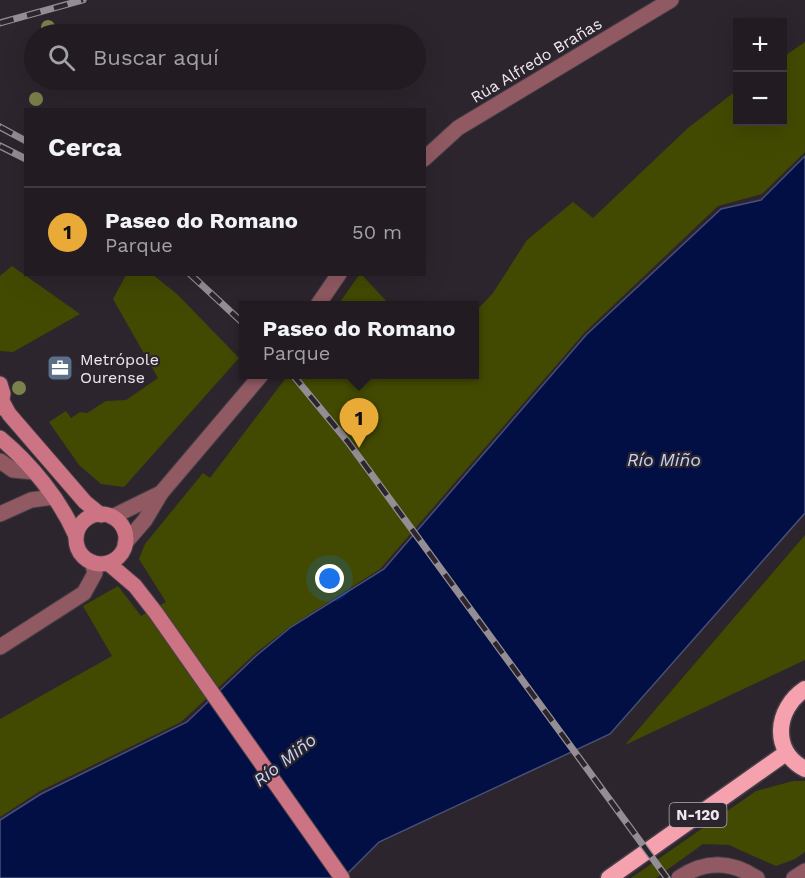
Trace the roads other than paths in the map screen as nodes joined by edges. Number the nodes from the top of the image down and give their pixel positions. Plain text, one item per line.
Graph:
1 (671, 0) edge
2 (426, 157) edge
3 (338, 276) edge
4 (320, 301) edge
5 (259, 379) edge
6 (0, 384) edge
7 (1, 405) edge
8 (0, 438) edge
9 (0, 461) edge
10 (34, 472) junction
11 (161, 493) junction
12 (53, 497) junction
13 (0, 514) edge
14 (106, 516) junction
15 (76, 536) junction
16 (118, 554) junction
17 (92, 562) junction
18 (0, 647) edge
19 (805, 690) edge
20 (786, 753) junction
21 (805, 769) edge
22 (805, 871) edge
23 (342, 878) edge
24 (609, 878) edge
25 (680, 878) edge
26 (757, 878) edge
27 (794, 878) edge

1 - 2 street, Rúa Alfredo Brañas
3 - 4 street
5 - 11 street
6 - 7 main road
7 - 14 main road
8 - 10 main road
9 - 10 street
10 - 12 main road
11 - 14 street
11 - 16 street
12 - 13 street
12 - 15 main road
14 - 15 main road
14 - 16 main road
15 - 17 main road
16 - 17 main road
16 - 23 main road
17 - 18 street
19 - 20 highway
20 - 21 highway
20 - 24 highway, N-120
22 - 27 street
25 - 26 street

